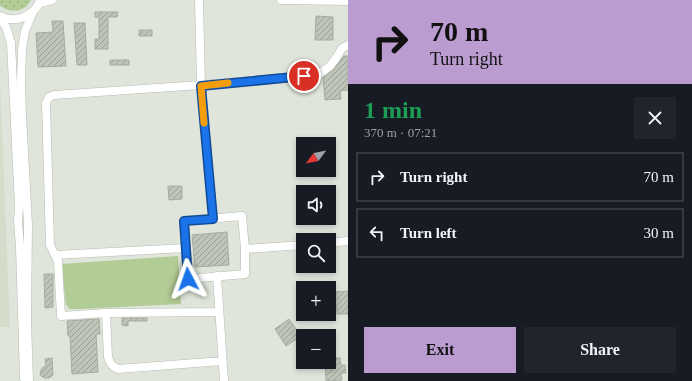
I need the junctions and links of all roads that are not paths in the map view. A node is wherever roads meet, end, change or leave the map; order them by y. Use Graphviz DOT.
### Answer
graph roads {
  1 [pos="52,0"];
  2 [pos="199,0"];
  3 [pos="281,0"];
  4 [pos="40,1"];
  5 [pos="348,1"];
  6 [pos="33,12"];
  7 [pos="0,17"];
  8 [pos="348,46"];
  9 [pos="201,86"];
  10 [pos="213,219"];
  11 [pos="348,242"];
  12 [pos="336,243"];
  13 [pos="296,245"];
  14 [pos="186,248"];
  15 [pos="245,249"];
  16 [pos="55,255"];
  17 [pos="217,276"];
  18 [pos="24,285"];
  19 [pos="219,312"];
  20 [pos="106,313"];
  21 [pos="222,361"];
  22 [pos="24,381"];
  23 [pos="29,381"];
  24 [pos="224,381"];
  1 -- 4 [label="street"];
  2 -- 9 [label="street"];
  3 -- 5 [label="street"];
  4 -- 6 [label="street"];
  6 -- 7 [label="street"];
  6 -- 18 [label="street"];
  7 -- 18 [label="street"];
  8 -- 9 [label="street"];
  9 -- 10 [label="street"];
  9 -- 16 [label="street"];
  10 -- 14 [label="street"];
  10 -- 15 [label="street"];
  11 -- 12 [label="street"];
  13 -- 15 [label="street"];
  14 -- 16 [label="street"];
  14 -- 17 [label="street"];
  15 -- 17 [label="street"];
  16 -- 20 [label="street"];
  17 -- 19 [label="street"];
  18 -- 22 [label="street"];
  18 -- 23 [label="street"];
  19 -- 20 [label="street"];
  19 -- 21 [label="street"];
  20 -- 21 [label="street"];
  21 -- 24 [label="street"];
}
